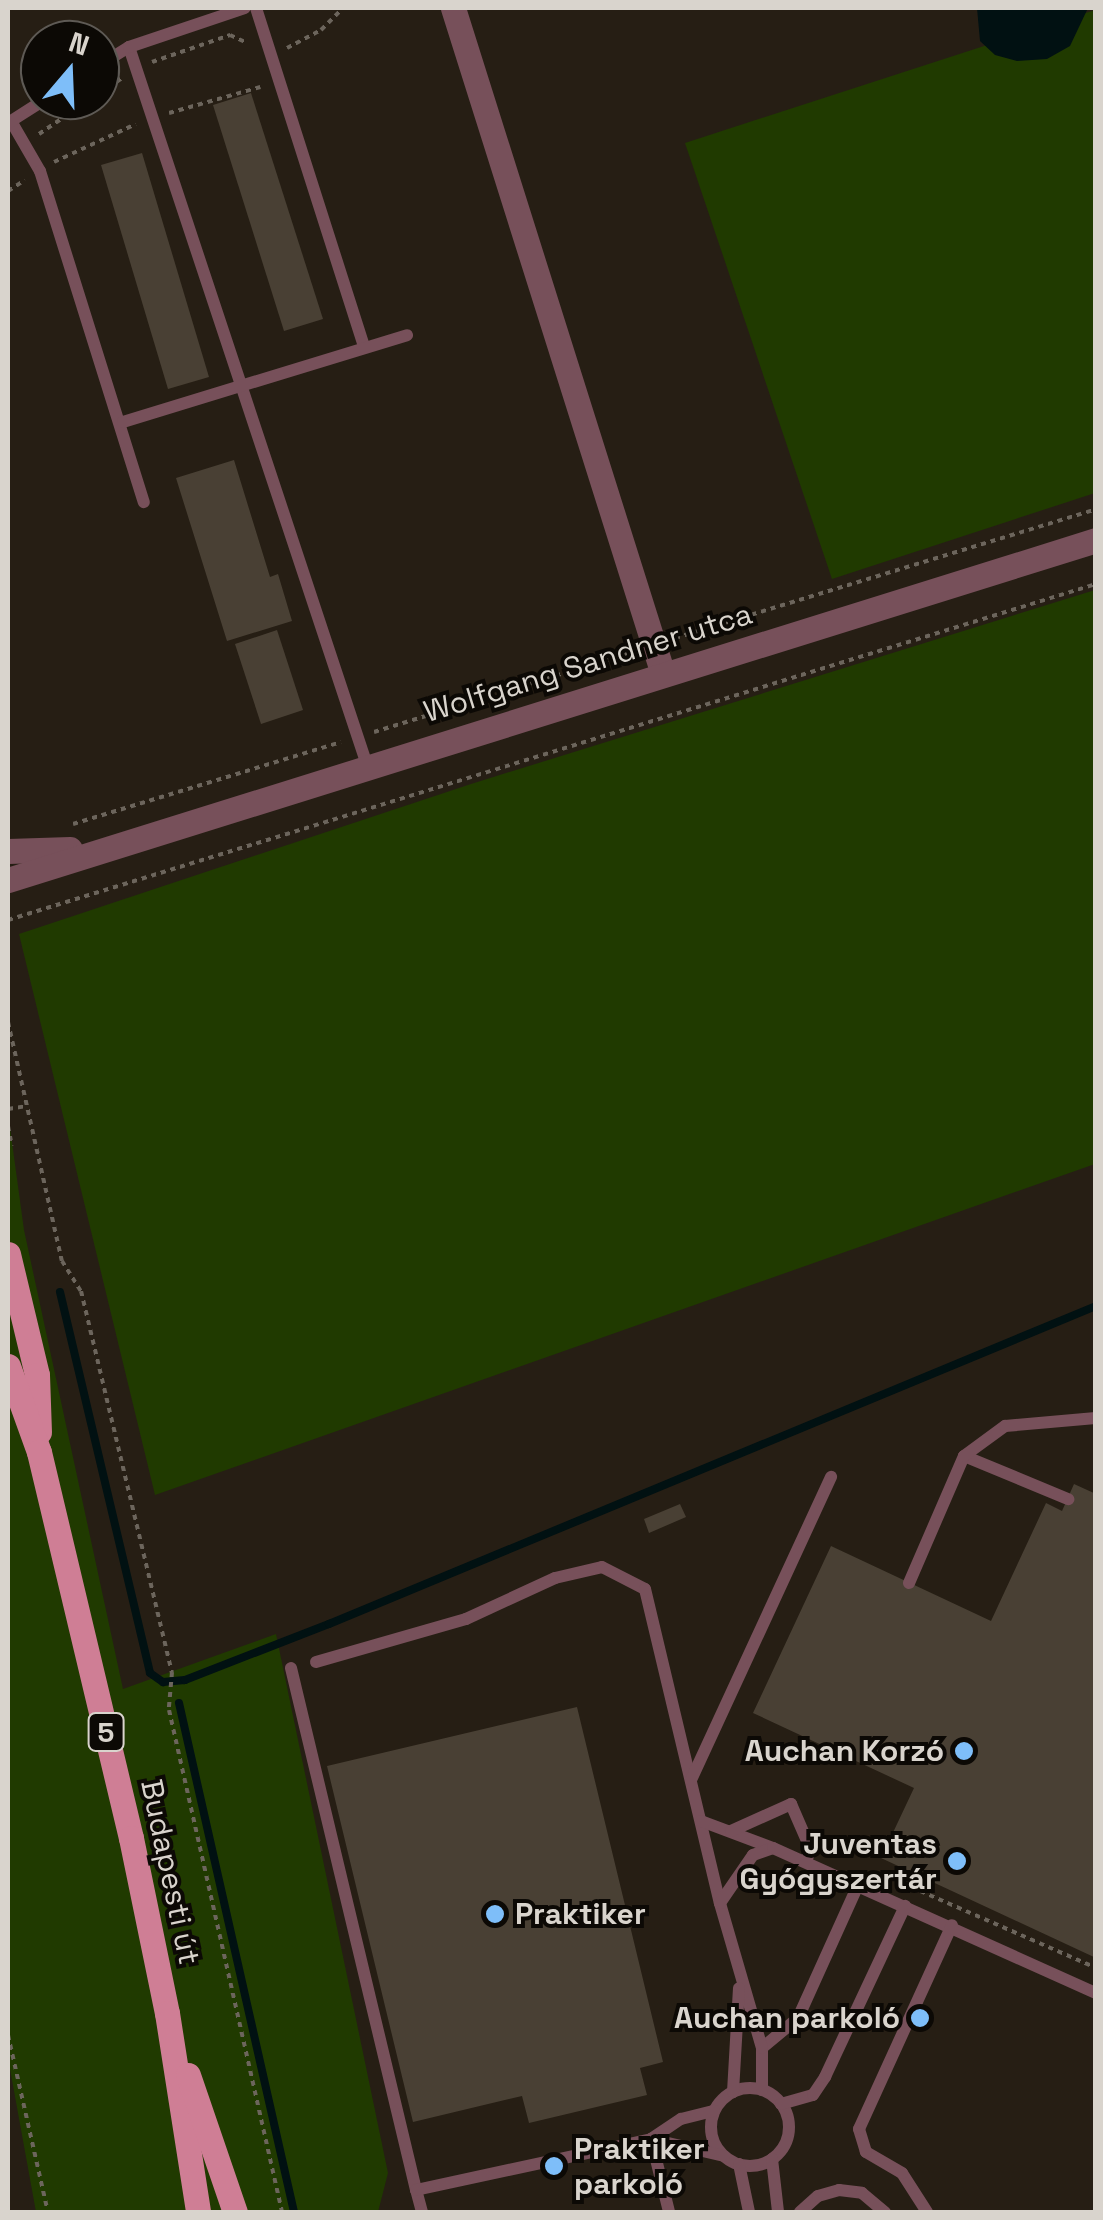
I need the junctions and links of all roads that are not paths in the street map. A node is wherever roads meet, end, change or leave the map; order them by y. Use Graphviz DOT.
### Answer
graph roads {
  1 [pos="244,8"];
  2 [pos="256,8"];
  3 [pos="453,8"];
  4 [pos="128,48"];
  5 [pos="120,53"];
  6 [pos="9,122"];
  7 [pos="407,335"];
  8 [pos="364,346"];
  9 [pos="242,385"];
  10 [pos="123,422"];
  11 [pos="144,502"];
  12 [pos="1096,540"];
  13 [pos="663,674"];
  14 [pos="367,765"];
  15 [pos="100,848"];
  16 [pos="8,851"];
  17 [pos="8,880"];
  18 [pos="8,1254"];
  19 [pos="8,1366"];
  20 [pos="1096,1418"];
  21 [pos="39,1452"];
  22 [pos="964,1456"];
  23 [pos="831,1477"];
  24 [pos="1068,1498"];
  25 [pos="909,1583"];
  26 [pos="316,1662"];
  27 [pos="291,1668"];
  28 [pos="691,1780"];
  29 [pos="701,1821"];
  30 [pos="731,1831"];
  31 [pos="773,1848"];
  32 [pos="806,1862"];
  33 [pos="858,1885"];
  34 [pos="720,1903"];
  35 [pos="905,1906"];
  36 [pos="952,1925"];
  37 [pos="739,1981"];
  38 [pos="1096,1993"];
  39 [pos="167,2014"];
  40 [pos="762,2048"];
  41 [pos="762,2090"];
  42 [pos="733,2092"];
  43 [pos="781,2104"];
  44 [pos="714,2111"];
  45 [pos="651,2139"];
  46 [pos="724,2156"];
  47 [pos="772,2159"];
  48 [pos="740,2164"];
  49 [pos="416,2190"];
  50 [pos="198,2212"];
  51 [pos="235,2212"];
  52 [pos="422,2212"];
  53 [pos="668,2212"];
  54 [pos="749,2212"];
  55 [pos="778,2212"];
  56 [pos="800,2212"];
  57 [pos="884,2212"];
  58 [pos="927,2212"];
  1 -- 4 [label="lane"];
  2 -- 8 [label="lane"];
  3 -- 13 [label="street"];
  4 -- 5 [label="lane"];
  4 -- 9 [label="lane"];
  6 -- 10 [label="lane"];
  7 -- 8 [label="lane"];
  8 -- 9 [label="lane"];
  9 -- 10 [label="lane"];
  9 -- 14 [label="lane"];
  10 -- 11 [label="lane"];
  12 -- 13 [label="street, Wolfgang Sandner utca"];
  13 -- 14 [label="street, Wolfgang Sandner utca"];
  14 -- 15 [label="street, Wolfgang Sandner utca"];
  15 -- 16 [label="street, Wolfgang Sandner utca"];
  15 -- 17 [label="street, Wolfgang Sandner utca"];
  18 -- 21 [label="main road, Budapesti út / 5"];
  19 -- 21 [label="main road, Budapesti út / 5"];
  20 -- 22 [label="lane"];
  21 -- 39 [label="main road, Budapesti út / 5"];
  22 -- 24 [label="lane"];
  22 -- 25 [label="lane"];
  23 -- 28 [label="lane"];
  26 -- 28 [label="lane"];
  27 -- 49 [label="lane"];
  28 -- 29 [label="lane"];
  29 -- 30 [label="lane"];
  29 -- 34 [label="lane"];
  30 -- 31 [label="lane"];
  30 -- 32 [label="lane"];
  31 -- 32 [label="lane"];
  31 -- 34 [label="lane"];
  32 -- 33 [label="lane"];
  33 -- 35 [label="lane"];
  33 -- 40 [label="lane"];
  34 -- 37 [label="lane"];
  35 -- 36 [label="lane"];
  35 -- 43 [label="lane"];
  36 -- 38 [label="lane"];
  36 -- 58 [label="lane"];
  37 -- 40 [label="lane"];
  37 -- 42 [label="lane"];
  39 -- 50 [label="main road, Budapesti út / 5"];
  39 -- 51 [label="main road, Budapesti út / 5"];
  40 -- 41 [label="lane"];
  41 -- 42 [label="lane"];
  41 -- 43 [label="lane"];
  42 -- 44 [label="lane"];
  43 -- 47 [label="lane"];
  44 -- 45 [label="lane"];
  44 -- 46 [label="lane"];
  45 -- 46 [label="lane"];
  45 -- 49 [label="lane"];
  45 -- 53 [label="lane"];
  46 -- 48 [label="lane"];
  47 -- 48 [label="lane"];
  47 -- 55 [label="lane"];
  48 -- 54 [label="lane"];
  49 -- 52 [label="lane"];
  56 -- 57 [label="lane"];
}
